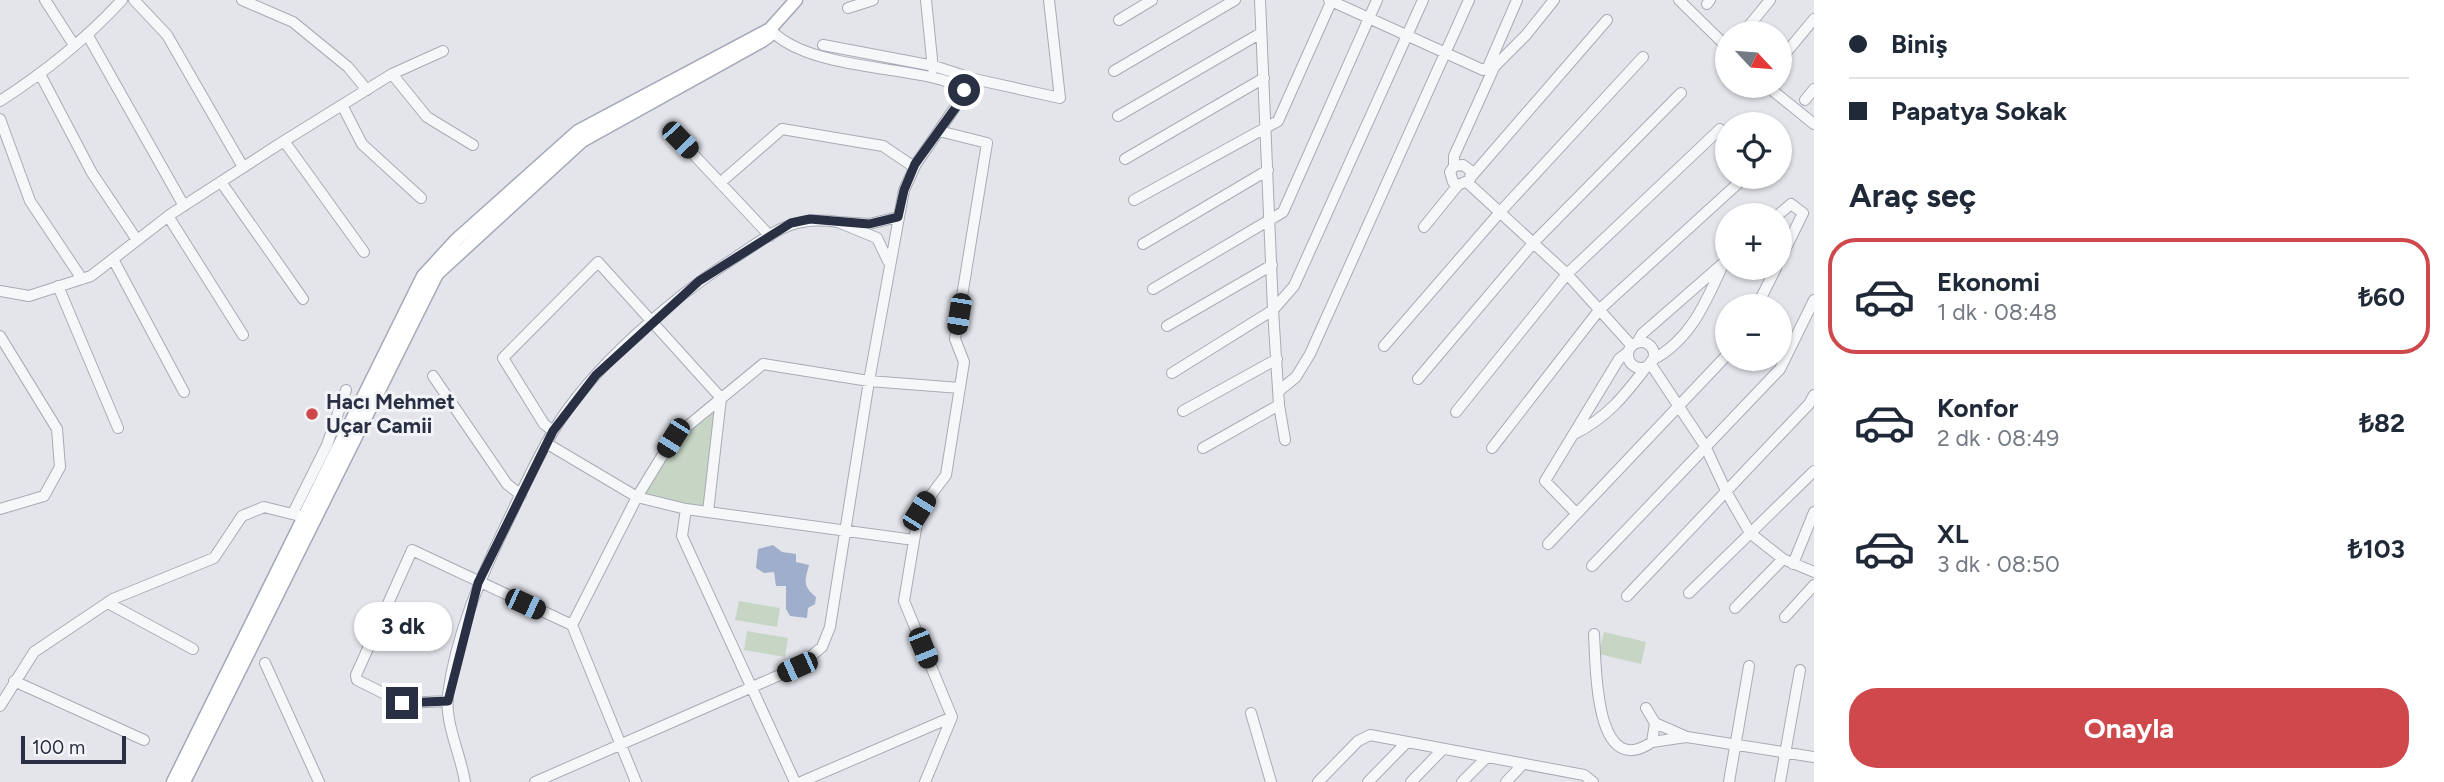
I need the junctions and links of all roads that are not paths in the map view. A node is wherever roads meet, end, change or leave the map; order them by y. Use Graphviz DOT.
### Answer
graph roads {
  1 [pos="45,0"];
  2 [pos="122,0"];
  3 [pos="134,0"];
  4 [pos="242,0"];
  5 [pos="796,0"];
  6 [pos="873,0"];
  7 [pos="926,0"];
  8 [pos="1049,0"];
  9 [pos="1153,0"];
  10 [pos="1235,0"];
  11 [pos="1260,0"];
  12 [pos="1331,0"];
  13 [pos="1377,0"];
  14 [pos="1423,0"];
  15 [pos="1469,0"];
  16 [pos="1517,0"];
  17 [pos="1524,0"];
  18 [pos="1554,0"];
  19 [pos="1679,0"];
  20 [pos="1770,0"];
  21 [pos="848,8"];
  22 [pos="1369,18"];
  23 [pos="1814,19"];
  24 [pos="1119,20"];
  25 [pos="1607,20"];
  26 [pos="1753,21"];
  27 [pos="770,29"];
  28 [pos="1261,33"];
  29 [pos="87,34"];
  30 [pos="1407,35"];
  31 [pos="1715,35"];
  32 [pos="74,45"];
  33 [pos="823,46"];
  34 [pos="1792,46"];
  35 [pos="443,51"];
  36 [pos="1445,53"];
  37 [pos="1643,57"];
  38 [pos="1495,65"];
  39 [pos="934,66"];
  40 [pos="1114,71"];
  41 [pos="40,74"];
  42 [pos="392,74"];
  43 [pos="932,78"];
  44 [pos="1264,78"];
  45 [pos="1814,89"];
  46 [pos="367,90"];
  47 [pos="1681,93"];
  48 [pos="1782,98"];
  49 [pos="1805,100"];
  50 [pos="0,101"];
  51 [pos="342,105"];
  52 [pos="1118,116"];
  53 [pos="0,119"];
  54 [pos="1814,124"];
  55 [pos="1266,128"];
  56 [pos="939,131"];
  57 [pos="1715,134"];
  58 [pos="680,140"];
  59 [pos="284,141"];
  60 [pos="473,145"];
  61 [pos="1125,159"];
  62 [pos="1454,166"];
  63 [pos="243,167"];
  64 [pos="914,167"];
  65 [pos="1268,170"];
  66 [pos="221,182"];
  67 [pos="1466,182"];
  68 [pos="720,183"];
  69 [pos="1732,189"];
  70 [pos="421,198"];
  71 [pos="1134,200"];
  72 [pos="1792,205"];
  73 [pos="184,206"];
  74 [pos="1501,211"];
  75 [pos="168,216"];
  76 [pos="898,217"];
  77 [pos="1270,219"];
  78 [pos="838,222"];
  79 [pos="1424,227"];
  80 [pos="896,228"];
  81 [pos="873,235"];
  82 [pos="770,236"];
  83 [pos="1792,236"];
  84 [pos="137,240"];
  85 [pos="1534,242"];
  86 [pos="1143,244"];
  87 [pos="364,252"];
  88 [pos="113,259"];
  89 [pos="1272,265"];
  90 [pos="889,267"];
  91 [pos="1715,271"];
  92 [pos="1567,274"];
  93 [pos="82,279"];
  94 [pos="1717,280"];
  95 [pos="58,286"];
  96 [pos="1153,289"];
  97 [pos="0,291"];
  98 [pos="303,299"];
  99 [pos="1814,300"];
  100 [pos="412,308"];
  101 [pos="1600,309"];
  102 [pos="1273,310"];
  103 [pos="654,321"];
  104 [pos="1167,326"];
  105 [pos="243,335"];
  106 [pos="0,336"];
  107 [pos="1384,346"];
  108 [pos="1632,347"];
  109 [pos="1277,359"];
  110 [pos="1650,363"];
  111 [pos="1715,367"];
  112 [pos="1172,373"];
  113 [pos="433,376"];
  114 [pos="1418,379"];
  115 [pos="869,381"];
  116 [pos="960,388"];
  117 [pos="346,390"];
  118 [pos="1280,390"];
  119 [pos="184,392"];
  120 [pos="1814,396"];
  121 [pos="721,398"];
  122 [pos="1279,405"];
  123 [pos="1677,407"];
  124 [pos="1183,411"];
  125 [pos="1456,412"];
  126 [pos="118,428"];
  127 [pos="553,431"];
  128 [pos="1573,435"];
  129 [pos="1285,440"];
  130 [pos="547,443"];
  131 [pos="1706,446"];
  132 [pos="1203,448"];
  133 [pos="1492,448"];
  134 [pos="1814,471"];
  135 [pos="1727,493"];
  136 [pos="521,495"];
  137 [pos="637,497"];
  138 [pos="0,509"];
  139 [pos="686,509"];
  140 [pos="708,512"];
  141 [pos="1814,512"];
  142 [pos="1576,513"];
  143 [pos="299,515"];
  144 [pos="845,532"];
  145 [pos="1750,533"];
  146 [pos="914,540"];
  147 [pos="1548,544"];
  148 [pos="1788,562"];
  149 [pos="1592,566"];
  150 [pos="1814,572"];
  151 [pos="478,583"];
  152 [pos="1814,585"];
  153 [pos="1689,593"];
  154 [pos="1627,596"];
  155 [pos="108,603"];
  156 [pos="1735,608"];
  157 [pos="1785,617"];
  158 [pos="572,625"];
  159 [pos="1594,634"];
  160 [pos="193,649"];
  161 [pos="265,663"];
  162 [pos="1749,666"];
  163 [pos="1800,670"];
  164 [pos="14,681"];
  165 [pos="752,687"];
  166 [pos="448,701"];
  167 [pos="0,706"];
  168 [pos="1646,708"];
  169 [pos="1251,713"];
  170 [pos="952,718"];
  171 [pos="1655,723"];
  172 [pos="1687,737"];
  173 [pos="144,740"];
  174 [pos="1652,742"];
  175 [pos="1406,743"];
  176 [pos="620,745"];
  177 [pos="1735,746"];
  178 [pos="1443,750"];
  179 [pos="1785,753"];
  180 [pos="1814,757"];
  181 [pos="1486,758"];
  182 [pos="1523,764"];
  183 [pos="1562,771"];
  184 [pos="540,781"];
  185 [pos="173,782"];
  186 [pos="184,782"];
  187 [pos="319,782"];
  188 [pos="468,782"];
  189 [pos="636,782"];
  190 [pos="795,782"];
  191 [pos="801,782"];
  192 [pos="925,782"];
  193 [pos="1270,782"];
  194 [pos="1318,782"];
  195 [pos="1368,782"];
  196 [pos="1411,782"];
  197 [pos="1462,782"];
  198 [pos="1506,782"];
  199 [pos="1551,782"];
  200 [pos="1593,782"];
  201 [pos="1729,782"];
  202 [pos="1780,782"];
  1 -- 32 [label="street"];
  2 -- 29 [label="street"];
  3 -- 63 [label="street"];
  4 -- 46 [label="street"];
  5 -- 27 [label="main road"];
  6 -- 21 [label="street"];
  7 -- 39 [label="street"];
  8 -- 39 [label="street"];
  9 -- 24 [label="street"];
  10 -- 40 [label="street"];
  11 -- 28 [label="street"];
  12 -- 22 [label="street"];
  12 -- 55 [label="street"];
  13 -- 22 [label="street"];
  14 -- 30 [label="street"];
  15 -- 36 [label="street"];
  16 -- 36 [label="street"];
  17 -- 38 [label="street"];
  18 -- 38 [label="street"];
  19 -- 31 [label="street"];
  20 -- 26 [label="street"];
  22 -- 30 [label="street"];
  22 -- 77 [label="street"];
  23 -- 34 [label="street"];
  25 -- 67 [label="street"];
  27 -- 43 [label="street"];
  27 -- 100 [label="main road"];
  28 -- 44 [label="street"];
  28 -- 52 [label="street"];
  29 -- 32 [label="street"];
  29 -- 73 [label="street"];
  30 -- 36 [label="street"];
  30 -- 102 [label="street"];
  32 -- 41 [label="street"];
  33 -- 39 [label="street"];
  35 -- 42 [label="street"];
  36 -- 118 [label="street"];
  37 -- 74 [label="street"];
  38 -- 62 [label="street"];
  39 -- 43 [label="street"];
  41 -- 50 [label="street"];
  41 -- 84 [label="street"];
  42 -- 46 [label="street"];
  42 -- 60 [label="street"];
  43 -- 56 [label="street"];
  44 -- 55 [label="street"];
  44 -- 61 [label="street"];
  45 -- 49 [label="street"];
  46 -- 51 [label="street"];
  47 -- 85 [label="street"];
  48 -- 54 [label="street"];
  51 -- 59 [label="street"];
  51 -- 70 [label="street"];
  53 -- 93 [label="street"];
  55 -- 65 [label="street"];
  55 -- 71 [label="street"];
  56 -- 64 [label="street"];
  56 -- 116 [label="street"];
  57 -- 92 [label="street"];
  58 -- 68 [label="street"];
  59 -- 63 [label="street"];
  59 -- 87 [label="street"];
  62 -- 67 [label="street"];
  62 -- 67 [label="street"];
  63 -- 66 [label="street"];
  64 -- 68 [label="street"];
  64 -- 76 [label="street"];
  65 -- 77 [label="street"];
  65 -- 86 [label="street"];
  66 -- 73 [label="street"];
  66 -- 98 [label="street"];
  67 -- 74 [label="street"];
  67 -- 79 [label="street"];
  68 -- 82 [label="street"];
  69 -- 101 [label="street"];
  72 -- 83 [label="street"];
  73 -- 75 [label="street"];
  74 -- 85 [label="street"];
  74 -- 107 [label="street"];
  75 -- 84 [label="street"];
  75 -- 105 [label="street"];
  76 -- 78 [label="street"];
  76 -- 80 [label="street"];
  77 -- 89 [label="street"];
  77 -- 96 [label="street"];
  78 -- 81 [label="street"];
  78 -- 82 [label="street"];
  80 -- 81 [label="street"];
  80 -- 90 [label="street"];
  81 -- 90 [label="street"];
  82 -- 103 [label="street"];
  84 -- 88 [label="street"];
  85 -- 92 [label="street"];
  85 -- 114 [label="street"];
  88 -- 93 [label="street"];
  88 -- 119 [label="street"];
  89 -- 102 [label="street"];
  89 -- 104 [label="street"];
  90 -- 115 [label="street"];
  91 -- 108 [label="street"];
  92 -- 101 [label="street"];
  92 -- 125 [label="street"];
  93 -- 95 [label="street"];
  94 -- 110 [label="street"];
  95 -- 97 [label="street"];
  95 -- 126 [label="street"];
  99 -- 131 [label="street"];
  100 -- 143 [label="main road"];
  100 -- 186 [label="main road"];
  101 -- 108 [label="street"];
  101 -- 133 [label="street"];
  102 -- 109 [label="street"];
  102 -- 112 [label="street"];
  103 -- 121 [label="street"];
  103 -- 127 [label="street"];
  103 -- 127 [label="street"];
  106 -- 138 [label="street"];
  108 -- 110 [label="street"];
  108 -- 110 [label="street"];
  108 -- 128 [label="street"];
  109 -- 118 [label="street"];
  109 -- 124 [label="street"];
  110 -- 123 [label="street"];
  110 -- 128 [label="street"];
  111 -- 123 [label="street"];
  113 -- 136 [label="street"];
  115 -- 116 [label="street"];
  115 -- 121 [label="street"];
  115 -- 144 [label="street"];
  116 -- 146 [label="street"];
  117 -- 143 [label="street"];
  118 -- 122 [label="street"];
  120 -- 135 [label="street"];
  121 -- 137 [label="street"];
  121 -- 140 [label="street"];
  122 -- 129 [label="street"];
  122 -- 132 [label="street"];
  123 -- 131 [label="street"];
  123 -- 142 [label="street"];
  127 -- 130 [label="street"];
  128 -- 142 [label="street"];
  130 -- 136 [label="street"];
  130 -- 137 [label="street"];
  131 -- 135 [label="street"];
  131 -- 149 [label="street"];
  134 -- 145 [label="street"];
  135 -- 145 [label="street"];
  135 -- 154 [label="street"];
  136 -- 151 [label="street"];
  137 -- 139 [label="street"];
  137 -- 158 [label="street"];
  139 -- 140 [label="street"];
  139 -- 165 [label="street"];
  140 -- 144 [label="street"];
  141 -- 148 [label="street"];
  142 -- 147 [label="street"];
  143 -- 155 [label="street"];
  143 -- 185 [label="main road"];
  144 -- 146 [label="street"];
  144 -- 165 [label="street"];
  145 -- 148 [label="street"];
  145 -- 153 [label="street"];
  146 -- 170 [label="street"];
  148 -- 150 [label="street"];
  148 -- 156 [label="street"];
  151 -- 158 [label="street"];
  151 -- 166 [label="street"];
  151 -- 166 [label="street"];
  152 -- 157 [label="street"];
  155 -- 160 [label="street"];
  155 -- 164 [label="street"];
  158 -- 176 [label="street"];
  159 -- 174 [label="street"];
  161 -- 187 [label="street"];
  162 -- 177 [label="street"];
  163 -- 179 [label="street"];
  164 -- 167 [label="street"];
  164 -- 173 [label="street"];
  165 -- 176 [label="street"];
  165 -- 190 [label="street"];
  166 -- 188 [label="street"];
  168 -- 171 [label="street"];
  169 -- 193 [label="street"];
  170 -- 191 [label="street"];
  170 -- 192 [label="street"];
  171 -- 172 [label="street"];
  171 -- 174 [label="street"];
  172 -- 174 [label="street"];
  172 -- 177 [label="street"];
  175 -- 178 [label="street"];
  175 -- 194 [label="street"];
  175 -- 195 [label="street"];
  176 -- 184 [label="street"];
  176 -- 189 [label="street"];
  177 -- 179 [label="street"];
  177 -- 201 [label="street"];
  178 -- 181 [label="street"];
  178 -- 196 [label="street"];
  179 -- 180 [label="street"];
  179 -- 202 [label="street"];
  181 -- 182 [label="street"];
  181 -- 197 [label="street"];
  182 -- 183 [label="street"];
  182 -- 198 [label="street"];
  183 -- 199 [label="street"];
  183 -- 200 [label="street"];
}
